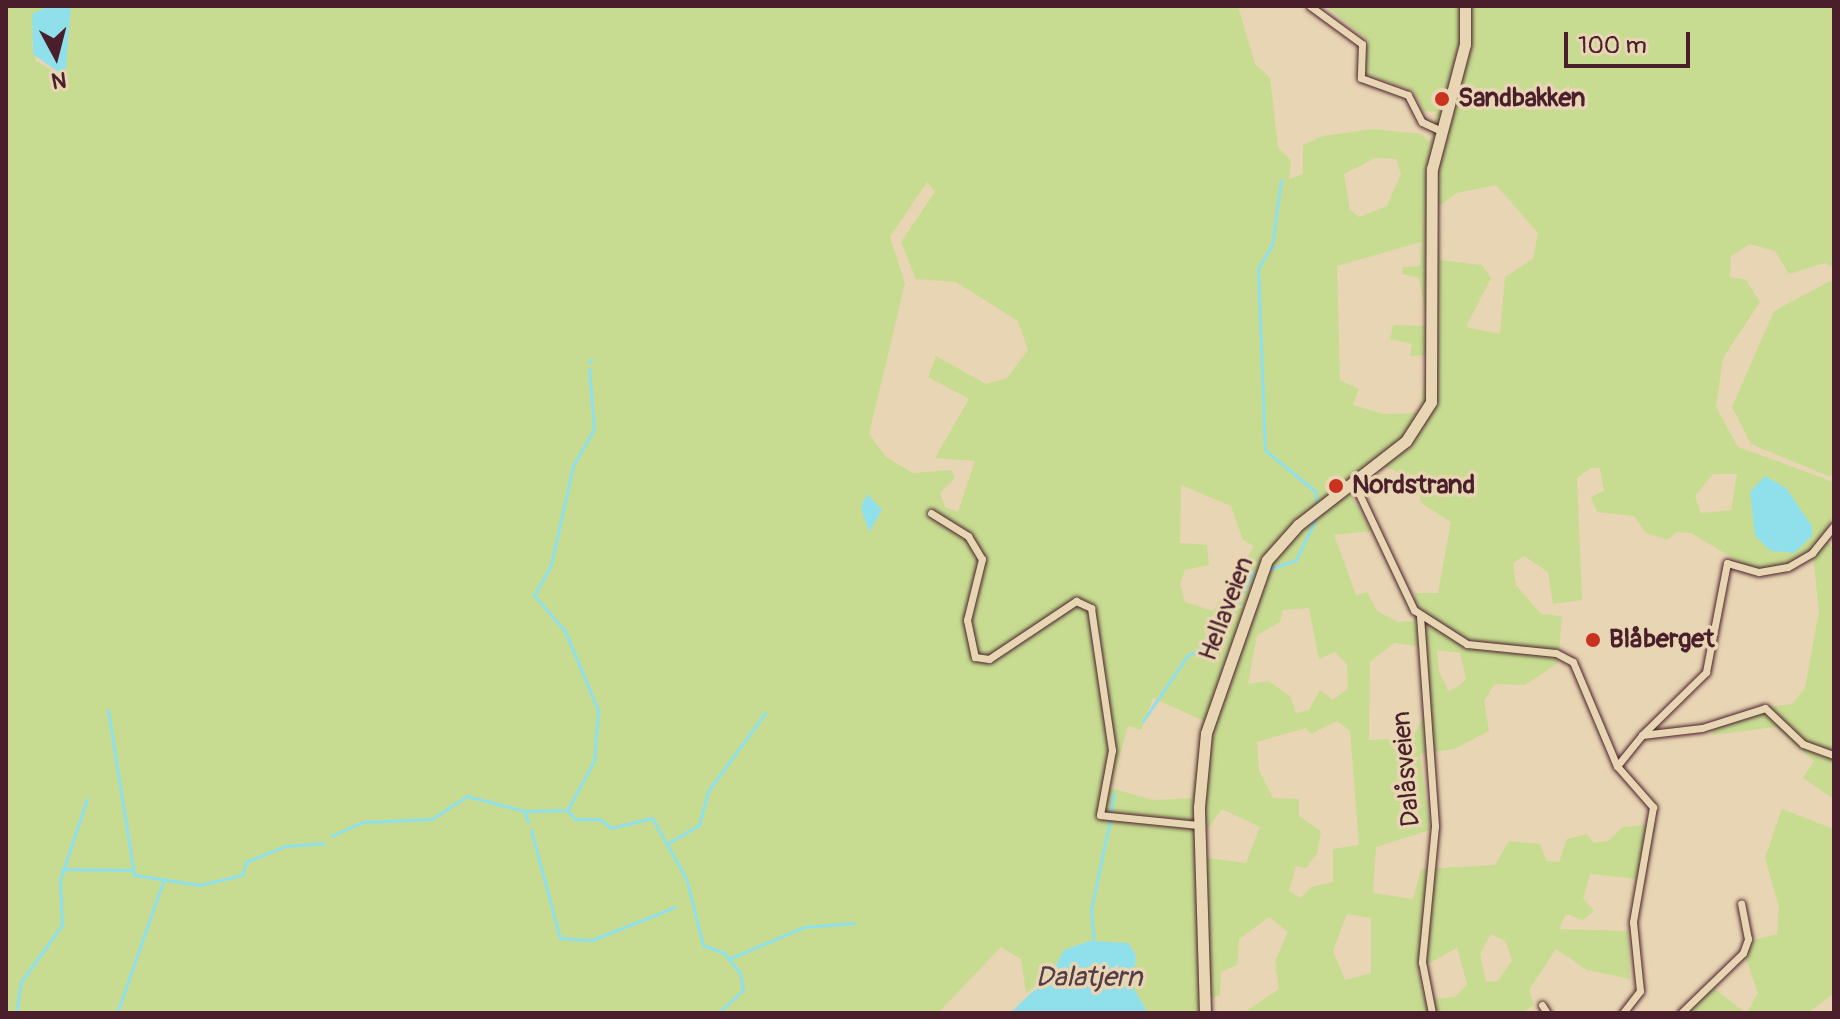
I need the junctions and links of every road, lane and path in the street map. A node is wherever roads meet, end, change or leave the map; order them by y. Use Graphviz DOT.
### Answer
graph roads {
  1 [pos="1310,6"];
  2 [pos="1465,6"];
  3 [pos="1439,130"];
  4 [pos="1353,481"];
  5 [pos="931,513"];
  6 [pos="1834,526"];
  7 [pos="1420,616"];
  8 [pos="1642,735"];
  9 [pos="1834,755"];
  10 [pos="1617,766"];
  11 [pos="1199,825"];
  12 [pos="1741,904"];
  13 [pos="1542,1005"];
  14 [pos="1205,1013"];
  15 [pos="1432,1013"];
  16 [pos="1547,1013"];
  17 [pos="1623,1013"];
  18 [pos="1681,1013"];
  1 -- 3 [label="street"];
  2 -- 3 [label="main road, Hellaveien"];
  3 -- 4 [label="main road, Hellaveien"];
  4 -- 7 [label="street"];
  4 -- 11 [label="main road, Hellaveien"];
  5 -- 11 [label="street"];
  6 -- 8 [label="street"];
  7 -- 10 [label="street"];
  7 -- 15 [label="street, Dalåsveien"];
  8 -- 9 [label="street"];
  8 -- 10 [label="street"];
  10 -- 17 [label="street"];
  11 -- 14 [label="main road, Hellaveien"];
  12 -- 18 [label="street"];
  13 -- 16 [label="street"];
}
